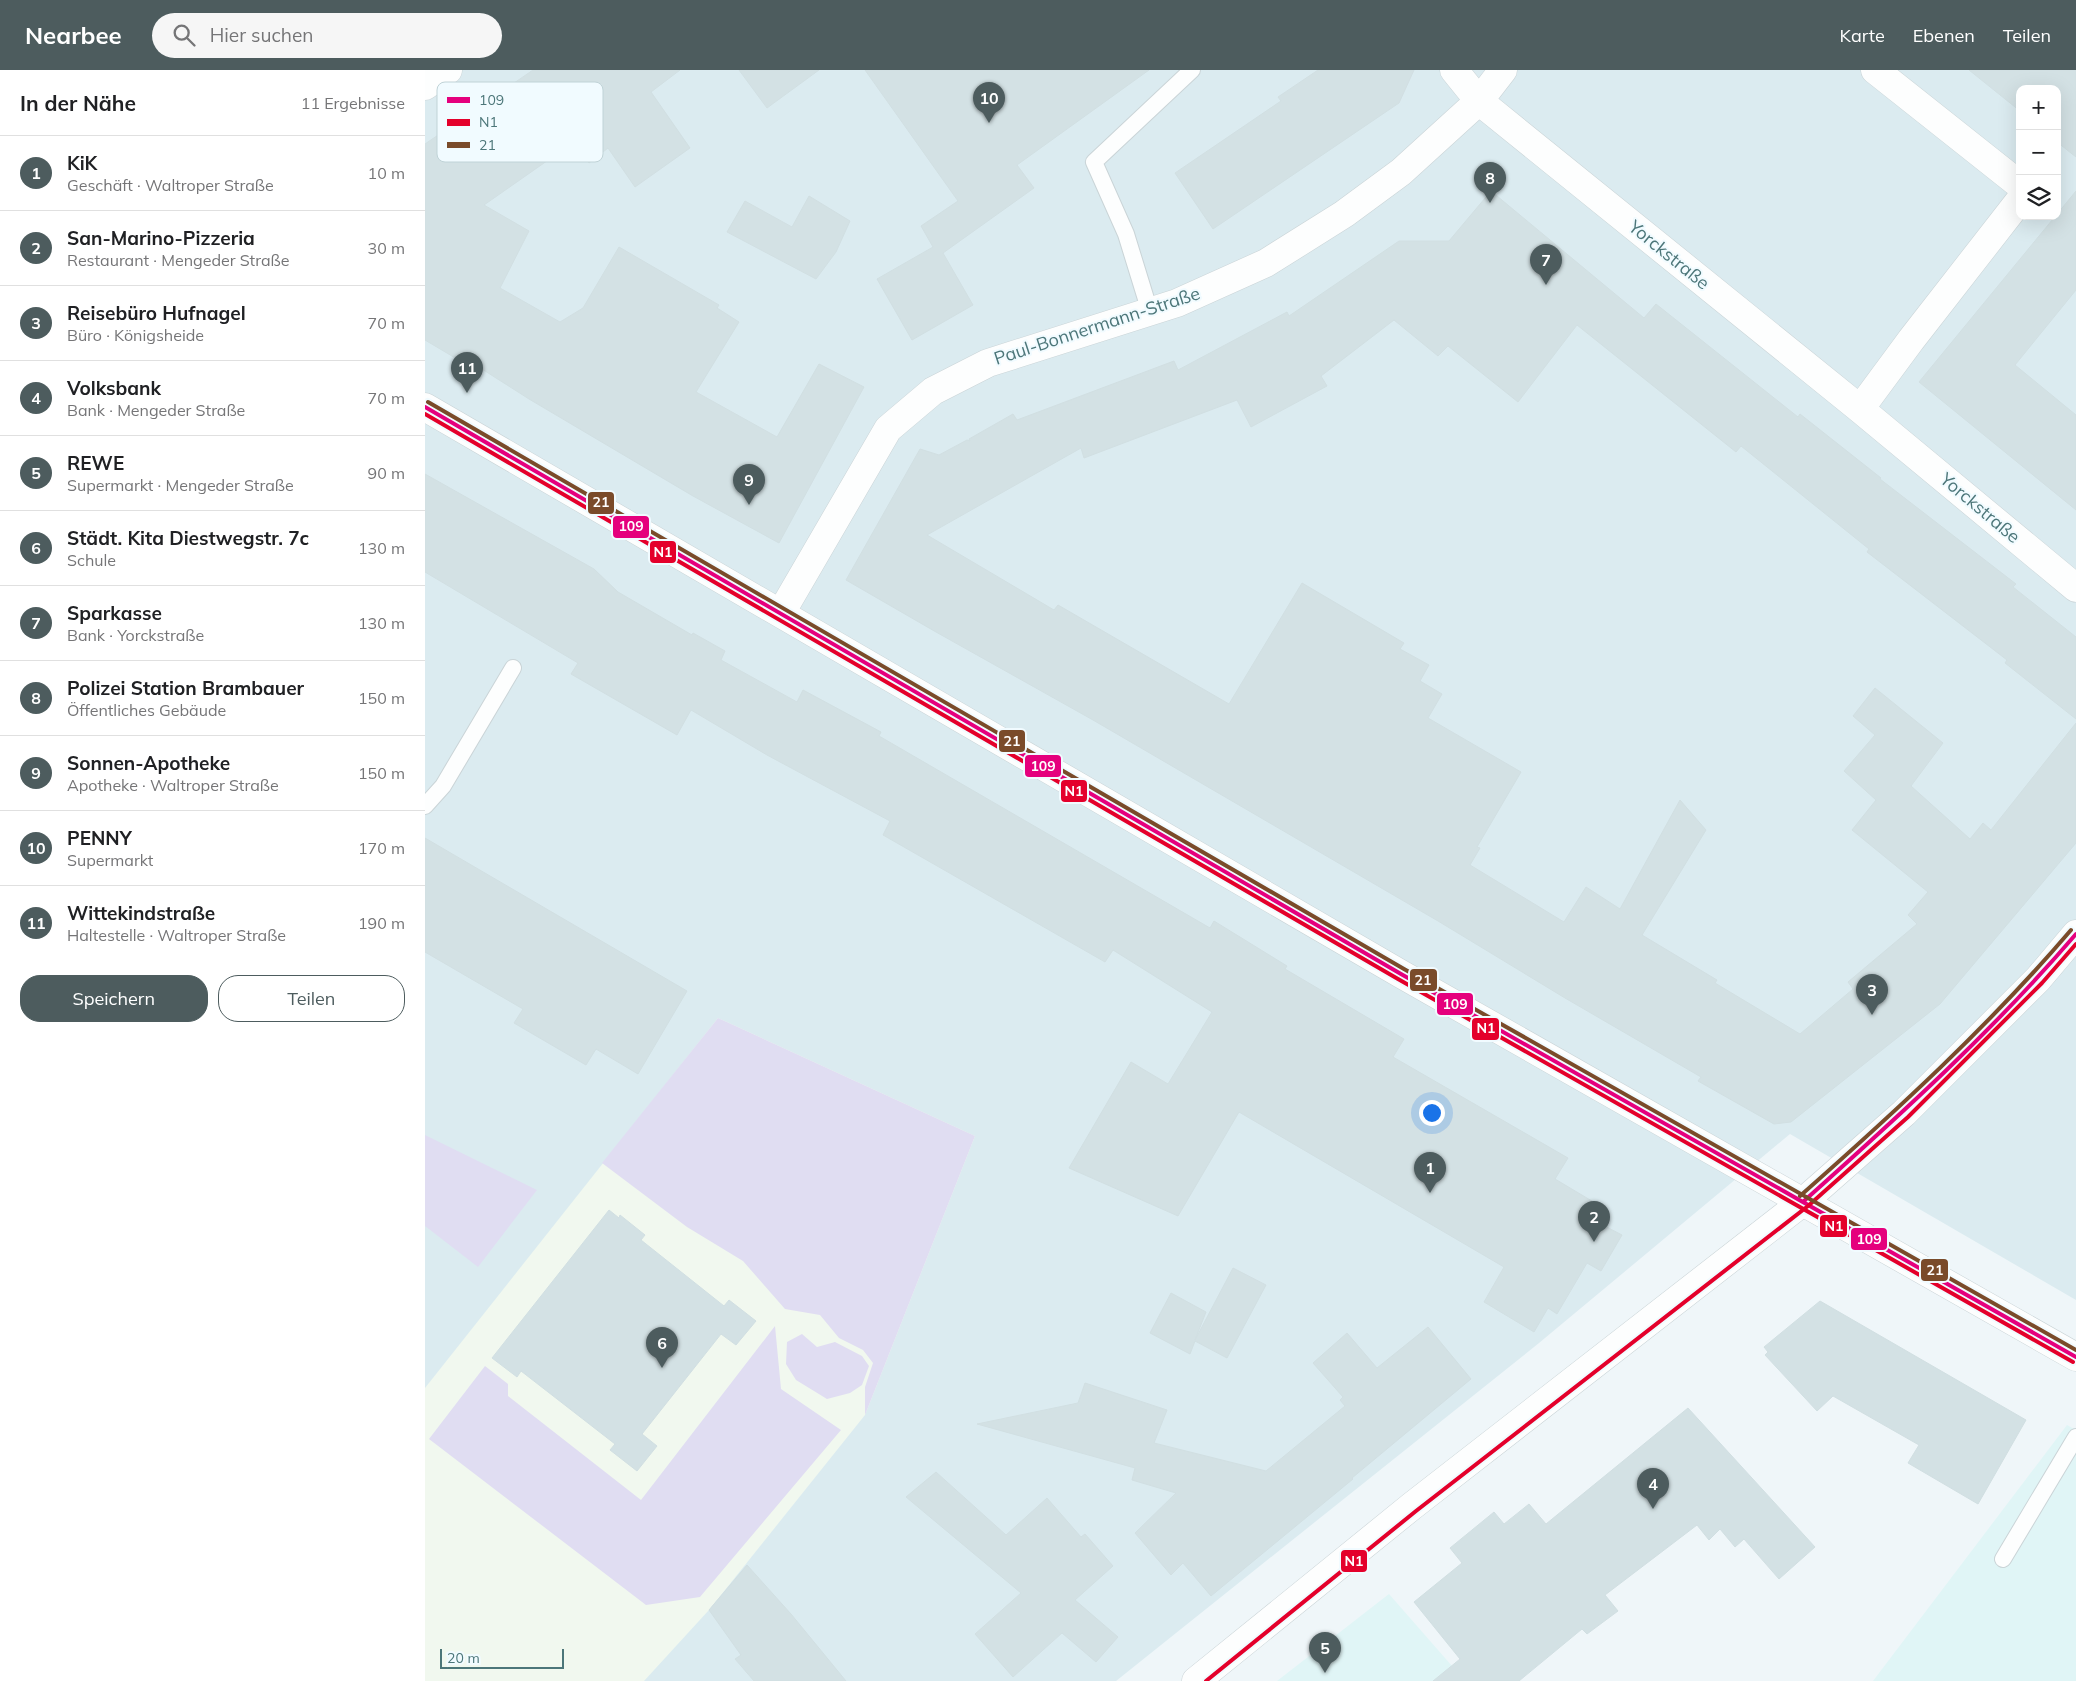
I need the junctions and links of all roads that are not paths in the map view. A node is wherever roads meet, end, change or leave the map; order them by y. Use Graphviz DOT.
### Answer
graph roads {
  1 [pos="448,70"];
  2 [pos="1192,70"];
  3 [pos="1454,70"];
  4 [pos="1503,70"];
  5 [pos="1875,70"];
  6 [pos="425,86"];
  7 [pos="1479,101"];
  8 [pos="2016,182"];
  9 [pos="2016,205"];
  10 [pos="1150,312"];
  11 [pos="425,407"];
  12 [pos="1860,409"];
  13 [pos="2076,588"];
  14 [pos="781,613"];
  15 [pos="513,668"];
  16 [pos="425,806"];
  17 [pos="2076,934"];
  18 [pos="1804,1201"];
  19 [pos="2076,1357"];
  20 [pos="2076,1437"];
  21 [pos="2003,1558"];
  22 [pos="1196,1681"];
  1 -- 6 [label="main road"];
  2 -- 10 [label="lane"];
  3 -- 7 [label="main road, Yorckstraße"];
  4 -- 7 [label="main road"];
  5 -- 8 [label="main road"];
  7 -- 10 [label="main road, Paul-Bonnermann-Straße"];
  7 -- 12 [label="main road, Yorckstraße"];
  9 -- 12 [label="main road"];
  10 -- 14 [label="main road, Paul-Bonnermann-Straße"];
  11 -- 14 [label="main road"];
  12 -- 13 [label="main road, Yorckstraße"];
  14 -- 18 [label="main road"];
  15 -- 16 [label="lane"];
  17 -- 18 [label="main road"];
  18 -- 19 [label="main road"];
  18 -- 22 [label="main road"];
  20 -- 21 [label="lane"];
}
